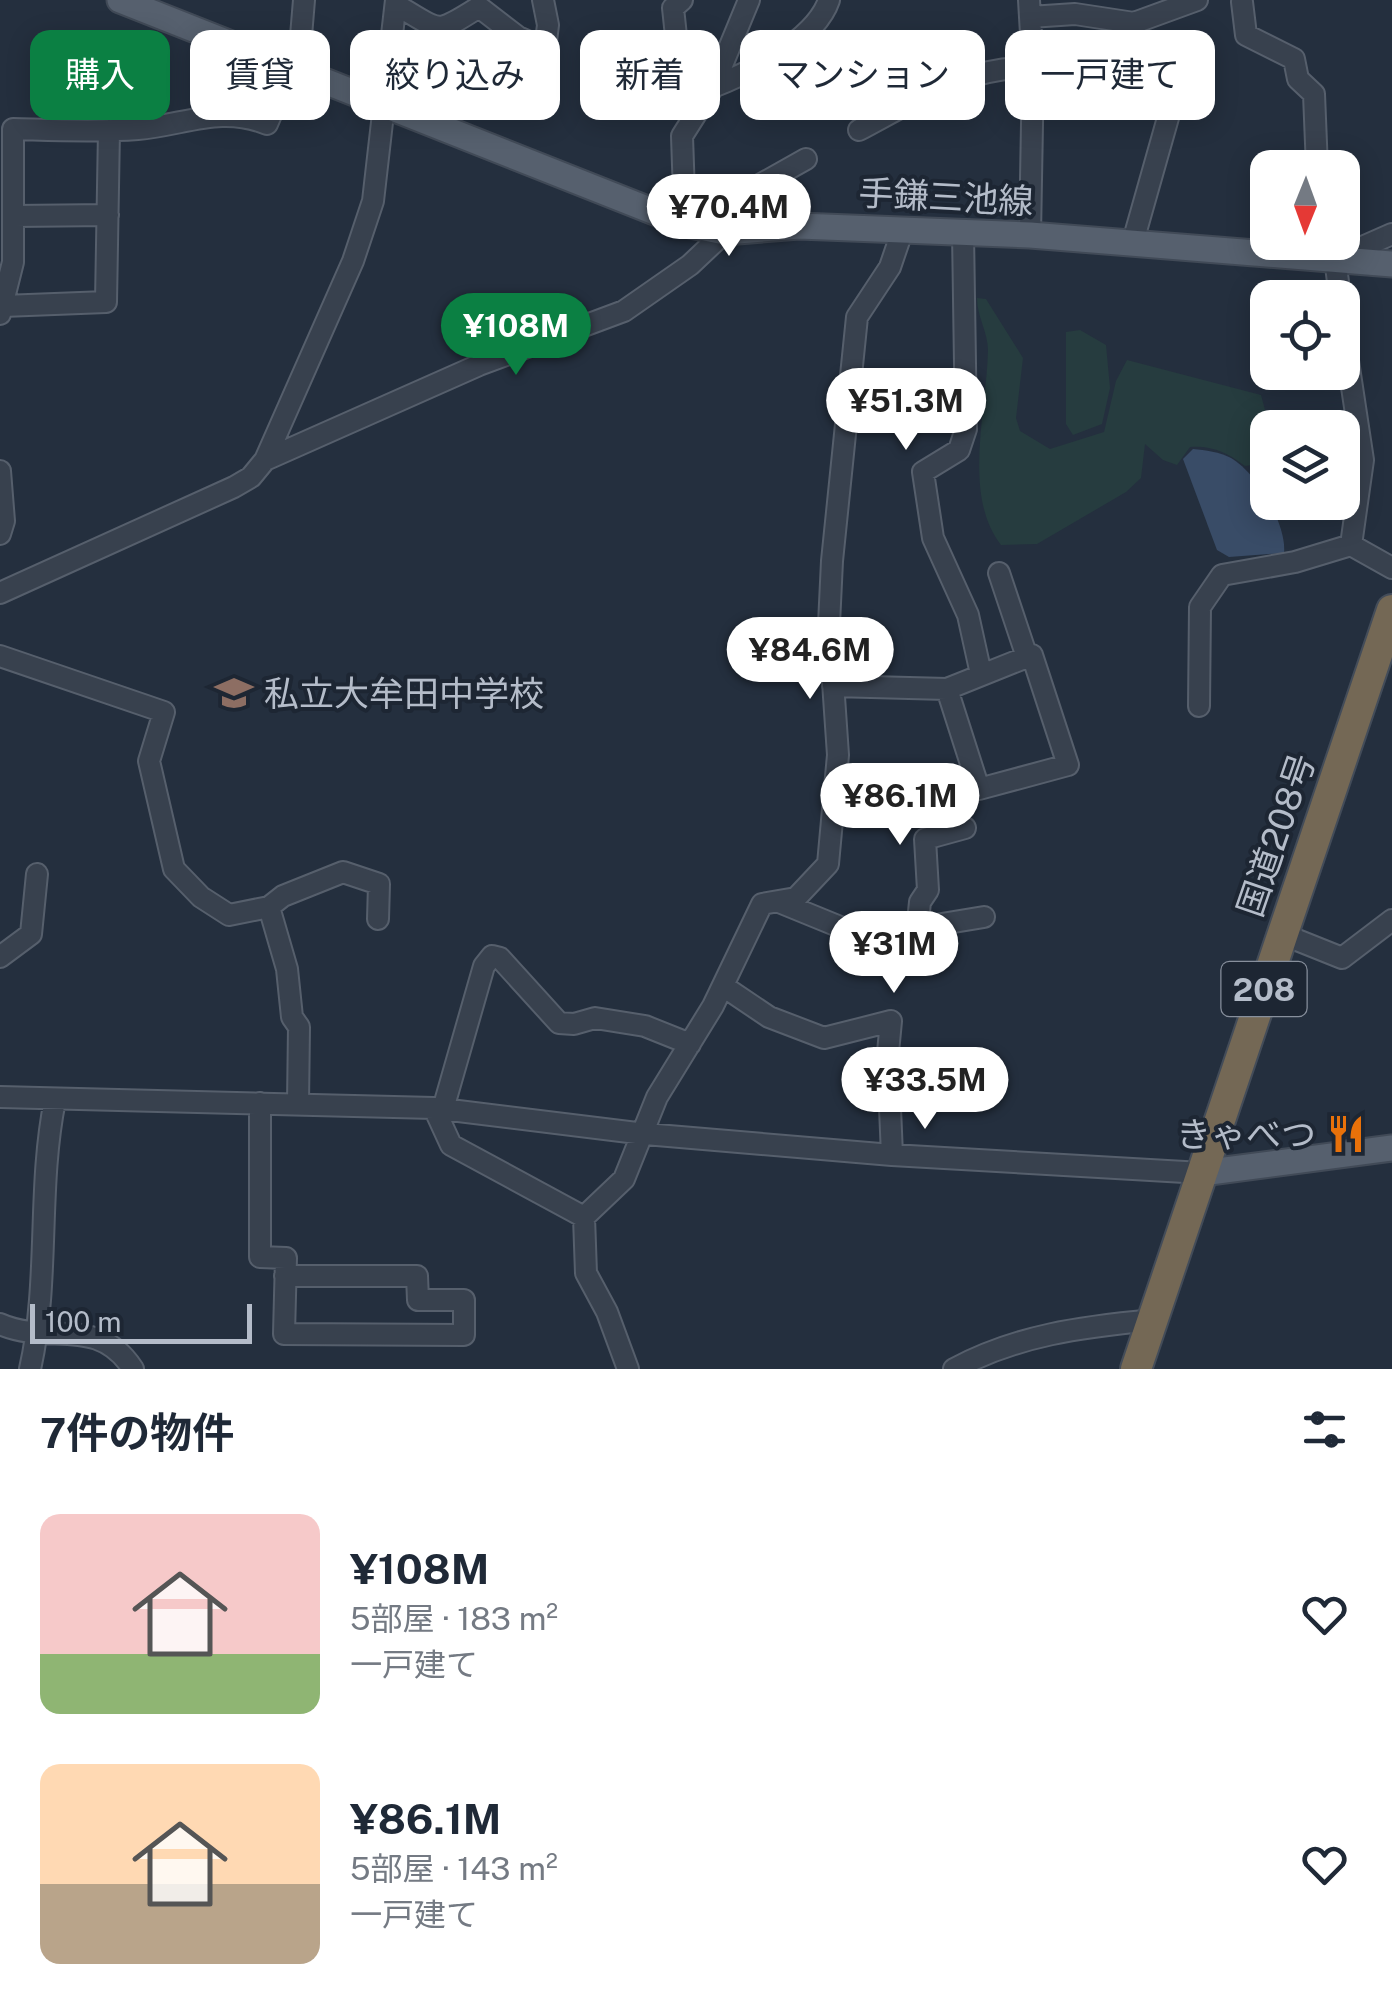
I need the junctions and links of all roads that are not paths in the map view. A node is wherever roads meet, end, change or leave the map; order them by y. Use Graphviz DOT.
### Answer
graph roads {
  1 [pos="120,0"];
  2 [pos="304,0"];
  3 [pos="543,0"];
  4 [pos="682,0"];
  5 [pos="749,0"];
  6 [pos="829,0"];
  7 [pos="1197,0"];
  8 [pos="1237,1"];
  9 [pos="396,2"];
  10 [pos="1029,8"];
  11 [pos="199,30"];
  12 [pos="302,30"];
  13 [pos="393,30"];
  14 [pos="673,30"];
  15 [pos="720,69"];
  16 [pos="1005,72"];
  17 [pos="720,83"];
  18 [pos="190,118"];
  19 [pos="384,120"];
  20 [pos="423,120"];
  21 [pos="692,120"];
  22 [pos="1032,120"];
  23 [pos="1168,120"];
  24 [pos="109,130"];
  25 [pos="859,130"];
  26 [pos="1316,150"];
  27 [pos="806,159"];
  28 [pos="7,186"];
  29 [pos="108,215"];
  30 [pos="14,216"];
  31 [pos="706,228"];
  32 [pos="903,228"];
  33 [pos="962,232"];
  34 [pos="1392,234"];
  35 [pos="1030,235"];
  36 [pos="1132,245"];
  37 [pos="1360,248"];
  38 [pos="1250,250"];
  39 [pos="1360,258"];
  40 [pos="7,262"];
  41 [pos="1392,264"];
  42 [pos="2,310"];
  43 [pos="1352,390"];
  44 [pos="264,460"];
  45 [pos="0,472"];
  46 [pos="0,534"];
  47 [pos="1351,545"];
  48 [pos="1392,568"];
  49 [pos="999,572"];
  50 [pos="0,593"];
  51 [pos="1391,615"];
  52 [pos="0,656"];
  53 [pos="1027,657"];
  54 [pos="981,674"];
  55 [pos="833,686"];
  56 [pos="947,689"];
  57 [pos="1199,706"];
  58 [pos="965,828"];
  59 [pos="37,874"];
  60 [pos="778,901"];
  61 [pos="269,906"];
  62 [pos="984,917"];
  63 [pos="378,919"];
  64 [pos="1392,920"];
  65 [pos="916,932"];
  66 [pos="1281,938"];
  67 [pos="0,956"];
  68 [pos="723,986"];
  69 [pos="690,1044"];
  70 [pos="0,1098"];
  71 [pos="55,1100"];
  72 [pos="260,1103"];
  73 [pos="298,1103"];
  74 [pos="438,1109"];
  75 [pos="646,1134"];
  76 [pos="1392,1148"];
  77 [pos="892,1155"];
  78 [pos="1202,1174"];
  79 [pos="584,1217"];
  80 [pos="284,1276"];
  81 [pos="1153,1320"];
  82 [pos="0,1324"];
  83 [pos="37,1330"];
  84 [pos="30,1369"];
  85 [pos="134,1369"];
  86 [pos="628,1369"];
  87 [pos="954,1369"];
  88 [pos="1136,1369"];
  1 -- 11 [label="main road, 手鎌三池線"];
  2 -- 12 [label="street"];
  3 -- 9 [label="street"];
  4 -- 14 [label="street"];
  5 -- 15 [label="street"];
  6 -- 17 [label="street"];
  7 -- 10 [label="street"];
  8 -- 26 [label="street"];
  9 -- 13 [label="street"];
  16 -- 25 [label="street"];
  18 -- 24 [label="street"];
  19 -- 44 [label="street"];
  20 -- 31 [label="main road, 手鎌三池線"];
  21 -- 31 [label="street"];
  22 -- 35 [label="street"];
  23 -- 36 [label="street"];
  24 -- 28 [label="street"];
  24 -- 29 [label="street"];
  27 -- 31 [label="street"];
  28 -- 30 [label="street"];
  29 -- 30 [label="street"];
  29 -- 42 [label="street"];
  30 -- 40 [label="street"];
  31 -- 32 [label="main road, 手鎌三池線"];
  31 -- 44 [label="street"];
  32 -- 33 [label="main road, 手鎌三池線"];
  32 -- 55 [label="street"];
  33 -- 35 [label="main road, 手鎌三池線"];
  33 -- 54 [label="street"];
  34 -- 37 [label="street"];
  35 -- 36 [label="main road, 手鎌三池線"];
  36 -- 38 [label="main road, 手鎌三池線"];
  39 -- 41 [label="main road, 手鎌三池線"];
  40 -- 42 [label="street"];
  43 -- 47 [label="street"];
  44 -- 50 [label="street"];
  45 -- 46 [label="street"];
  47 -- 48 [label="street"];
  47 -- 57 [label="street"];
  49 -- 53 [label="street"];
  51 -- 66 [label="highway, 国道208号 / 208"];
  52 -- 61 [label="street"];
  53 -- 54 [label="street"];
  53 -- 56 [label="street"];
  54 -- 56 [label="street"];
  55 -- 56 [label="street"];
  55 -- 60 [label="street"];
  58 -- 65 [label="street"];
  59 -- 67 [label="street"];
  60 -- 65 [label="street"];
  60 -- 68 [label="street"];
  61 -- 63 [label="street"];
  61 -- 73 [label="street"];
  62 -- 65 [label="street"];
  64 -- 66 [label="street"];
  66 -- 78 [label="highway, 国道208号 / 208"];
  68 -- 69 [label="street"];
  68 -- 77 [label="street"];
  69 -- 74 [label="street"];
  69 -- 75 [label="street"];
  70 -- 71 [label="street"];
  71 -- 72 [label="street"];
  71 -- 83 [label="street"];
  72 -- 73 [label="street"];
  72 -- 80 [label="street"];
  73 -- 74 [label="street"];
  74 -- 75 [label="street"];
  74 -- 79 [label="street"];
  75 -- 77 [label="street"];
  75 -- 79 [label="street"];
  76 -- 78 [label="main road"];
  77 -- 78 [label="street"];
  78 -- 81 [label="highway, 国道208号 / 208"];
  79 -- 86 [label="street"];
  80 -- 80 [label="street"];
  81 -- 87 [label="street"];
  81 -- 88 [label="highway, 国道208号 / 208"];
  82 -- 83 [label="street"];
  83 -- 84 [label="street"];
  83 -- 85 [label="street"];
}
